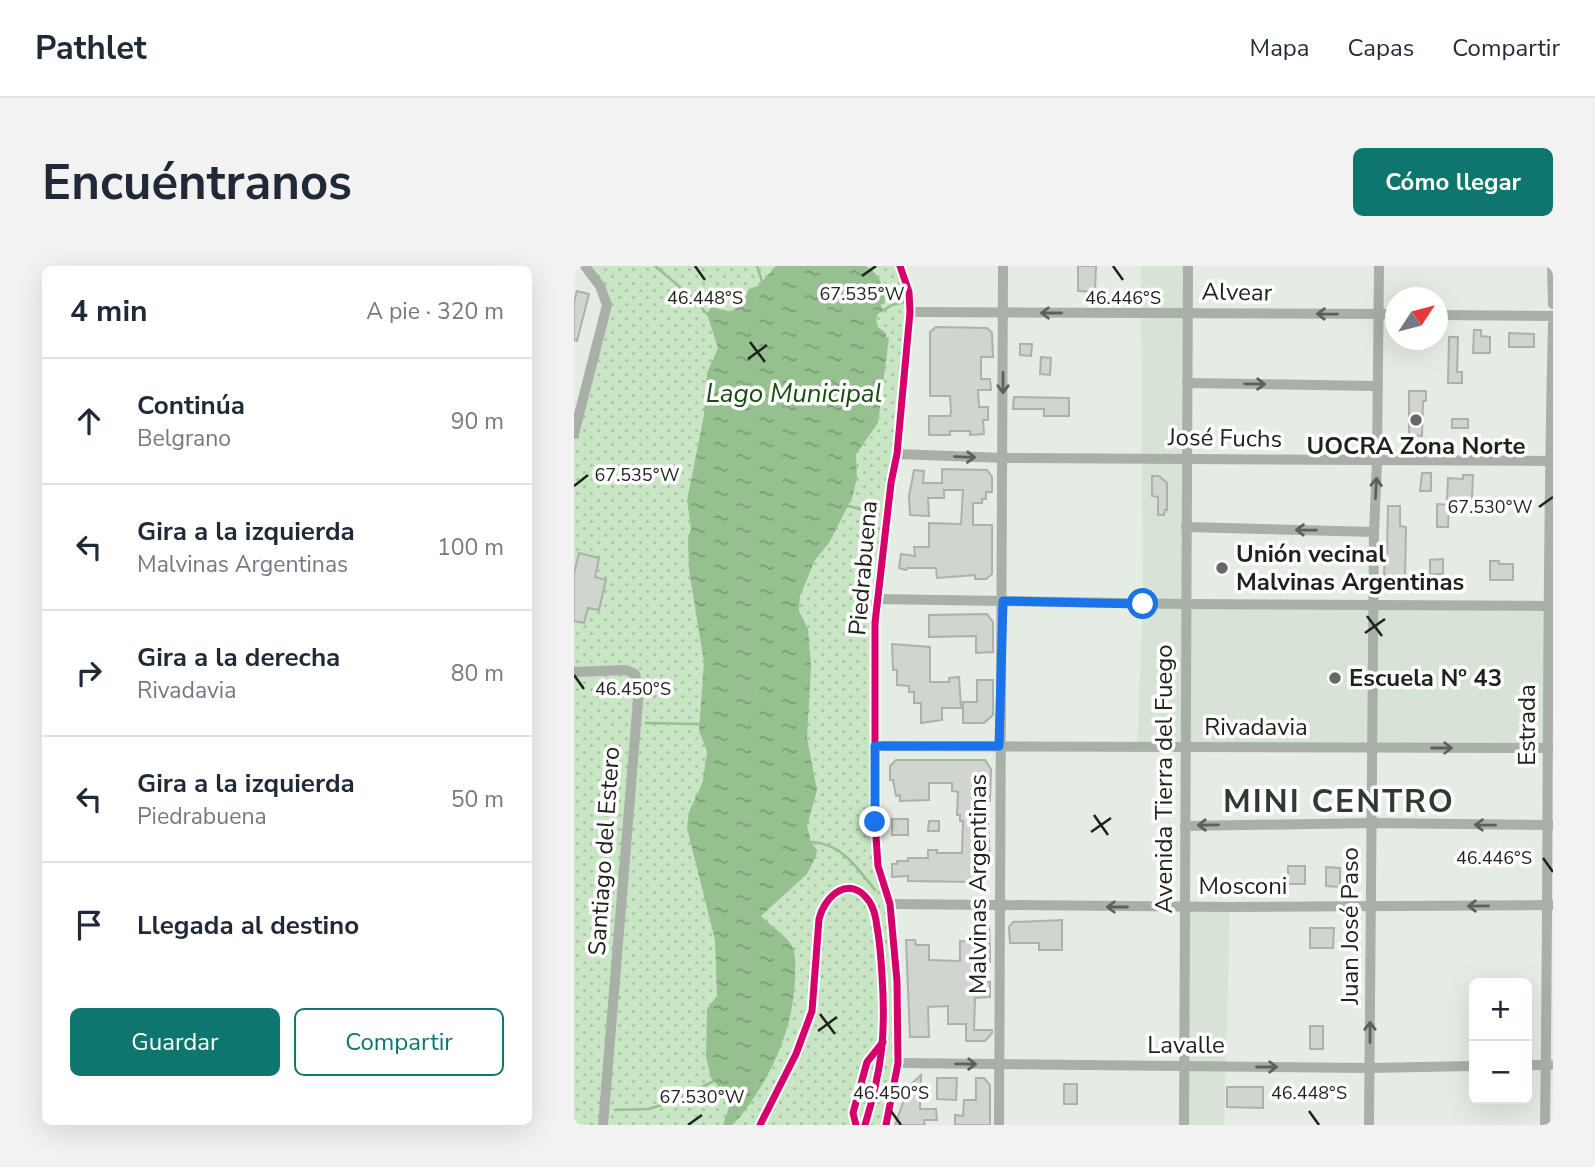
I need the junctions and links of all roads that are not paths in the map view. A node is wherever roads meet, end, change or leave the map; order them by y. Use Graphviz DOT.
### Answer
graph roads {
  1 [pos="585,266"];
  2 [pos="900,266"];
  3 [pos="1003,266"];
  4 [pos="1188,266"];
  5 [pos="1379,266"];
  6 [pos="1552,266"];
  7 [pos="1553,303"];
  8 [pos="911,312"];
  9 [pos="1187,312"];
  10 [pos="1003,313"];
  11 [pos="1378,314"];
  12 [pos="1385,314"];
  13 [pos="1448,315"];
  14 [pos="1553,316"];
  15 [pos="1553,324"];
  16 [pos="1187,383"];
  17 [pos="1377,386"];
  18 [pos="574,434"];
  19 [pos="897,454"];
  20 [pos="1004,458"];
  21 [pos="1187,458"];
  22 [pos="1377,461"];
  23 [pos="1552,461"];
  24 [pos="1186,527"];
  25 [pos="1374,532"];
  26 [pos="876,599"];
  27 [pos="1003,601"];
  28 [pos="1185,604"];
  29 [pos="1374,605"];
  30 [pos="1550,606"];
  31 [pos="574,672"];
  32 [pos="875,746"];
  33 [pos="999,746"];
  34 [pos="1186,747"];
  35 [pos="1550,748"];
  36 [pos="1374,749"];
  37 [pos="1372,823"];
  38 [pos="1185,825"];
  39 [pos="1551,825"];
  40 [pos="890,904"];
  41 [pos="1550,905"];
  42 [pos="1000,906"];
  43 [pos="1185,907"];
  44 [pos="1371,907"];
  45 [pos="898,1063"];
  46 [pos="999,1065"];
  47 [pos="1549,1065"];
  48 [pos="1184,1066"];
  49 [pos="1469,1066"];
  50 [pos="1370,1068"];
  51 [pos="603,1125"];
  52 [pos="886,1125"];
  53 [pos="999,1125"];
  54 [pos="1184,1125"];
  55 [pos="1369,1125"];
  56 [pos="1545,1125"];
  1 -- 18 [label="street"];
  2 -- 8 [label="street, Piedrabuena"];
  3 -- 10 [label="street, Malvinas Argentinas"];
  4 -- 9 [label="street, Avenida Tierra del Fuego"];
  5 -- 11 [label="street, Juan José Paso"];
  6 -- 7 [label="street"];
  8 -- 10 [label="street, Alvear"];
  8 -- 19 [label="street, Piedrabuena"];
  9 -- 10 [label="street, Alvear, one-way"];
  11 -- 9 [label="street, Alvear, one-way"];
  9 -- 16 [label="street, Avenida Tierra del Fuego"];
  10 -- 20 [label="street, Malvinas Argentinas, one-way"];
  11 -- 12 [label="street, Alvear"];
  11 -- 17 [label="street, Juan José Paso"];
  13 -- 14 [label="street"];
  15 -- 23 [label="street, Estrada"];
  16 -- 17 [label="street, one-way"];
  16 -- 21 [label="street, Avenida Tierra del Fuego"];
  17 -- 22 [label="street, Juan José Paso"];
  19 -- 20 [label="street, José Fuchs, one-way"];
  19 -- 26 [label="street, Piedrabuena"];
  20 -- 21 [label="street, José Fuchs"];
  20 -- 27 [label="street, Malvinas Argentinas"];
  21 -- 22 [label="street, José Fuchs"];
  21 -- 24 [label="street, Avenida Tierra del Fuego"];
  22 -- 23 [label="street, José Fuchs"];
  25 -- 22 [label="street, Juan José Paso, one-way"];
  23 -- 30 [label="street, Estrada"];
  25 -- 24 [label="street, one-way"];
  24 -- 28 [label="street, Avenida Tierra del Fuego"];
  25 -- 29 [label="street, Juan José Paso"];
  26 -- 27 [label="street"];
  26 -- 32 [label="street, Piedrabuena"];
  27 -- 28 [label="street"];
  27 -- 33 [label="street, Malvinas Argentinas"];
  28 -- 29 [label="street"];
  28 -- 34 [label="street, Avenida Tierra del Fuego"];
  29 -- 30 [label="street"];
  29 -- 36 [label="street, Juan José Paso"];
  30 -- 35 [label="street, Estrada"];
  31 -- 51 [label="street, Santiago del Estero"];
  32 -- 33 [label="street, Rivadavia"];
  32 -- 40 [label="street, Piedrabuena"];
  33 -- 34 [label="street, Rivadavia"];
  33 -- 42 [label="street, Malvinas Argentinas"];
  34 -- 36 [label="street, Rivadavia"];
  34 -- 38 [label="street, Avenida Tierra del Fuego"];
  36 -- 35 [label="street, Rivadavia, one-way"];
  35 -- 39 [label="street, Estrada"];
  36 -- 37 [label="street, Juan José Paso"];
  37 -- 38 [label="street, one-way"];
  39 -- 37 [label="street, one-way"];
  37 -- 44 [label="street, Juan José Paso"];
  38 -- 43 [label="street, Avenida Tierra del Fuego"];
  39 -- 41 [label="street, Estrada"];
  40 -- 42 [label="street, Mosconi"];
  40 -- 45 [label="street, Piedrabuena"];
  41 -- 44 [label="street, Mosconi, one-way"];
  41 -- 47 [label="street, Estrada"];
  43 -- 42 [label="street, Mosconi, one-way"];
  42 -- 46 [label="street, Malvinas Argentinas"];
  43 -- 44 [label="street, Mosconi"];
  43 -- 48 [label="street, Avenida Tierra del Fuego"];
  50 -- 44 [label="street, Juan José Paso, one-way"];
  45 -- 46 [label="street, Lavalle, one-way"];
  45 -- 52 [label="street, Piedrabuena"];
  46 -- 48 [label="street, Lavalle"];
  46 -- 53 [label="street, Malvinas Argentinas"];
  47 -- 56 [label="street, Estrada"];
  48 -- 50 [label="street, Lavalle, one-way"];
  48 -- 54 [label="street, Avenida Tierra del Fuego"];
  49 -- 50 [label="street, Lavalle"];
  50 -- 55 [label="street, Juan José Paso"];
}
